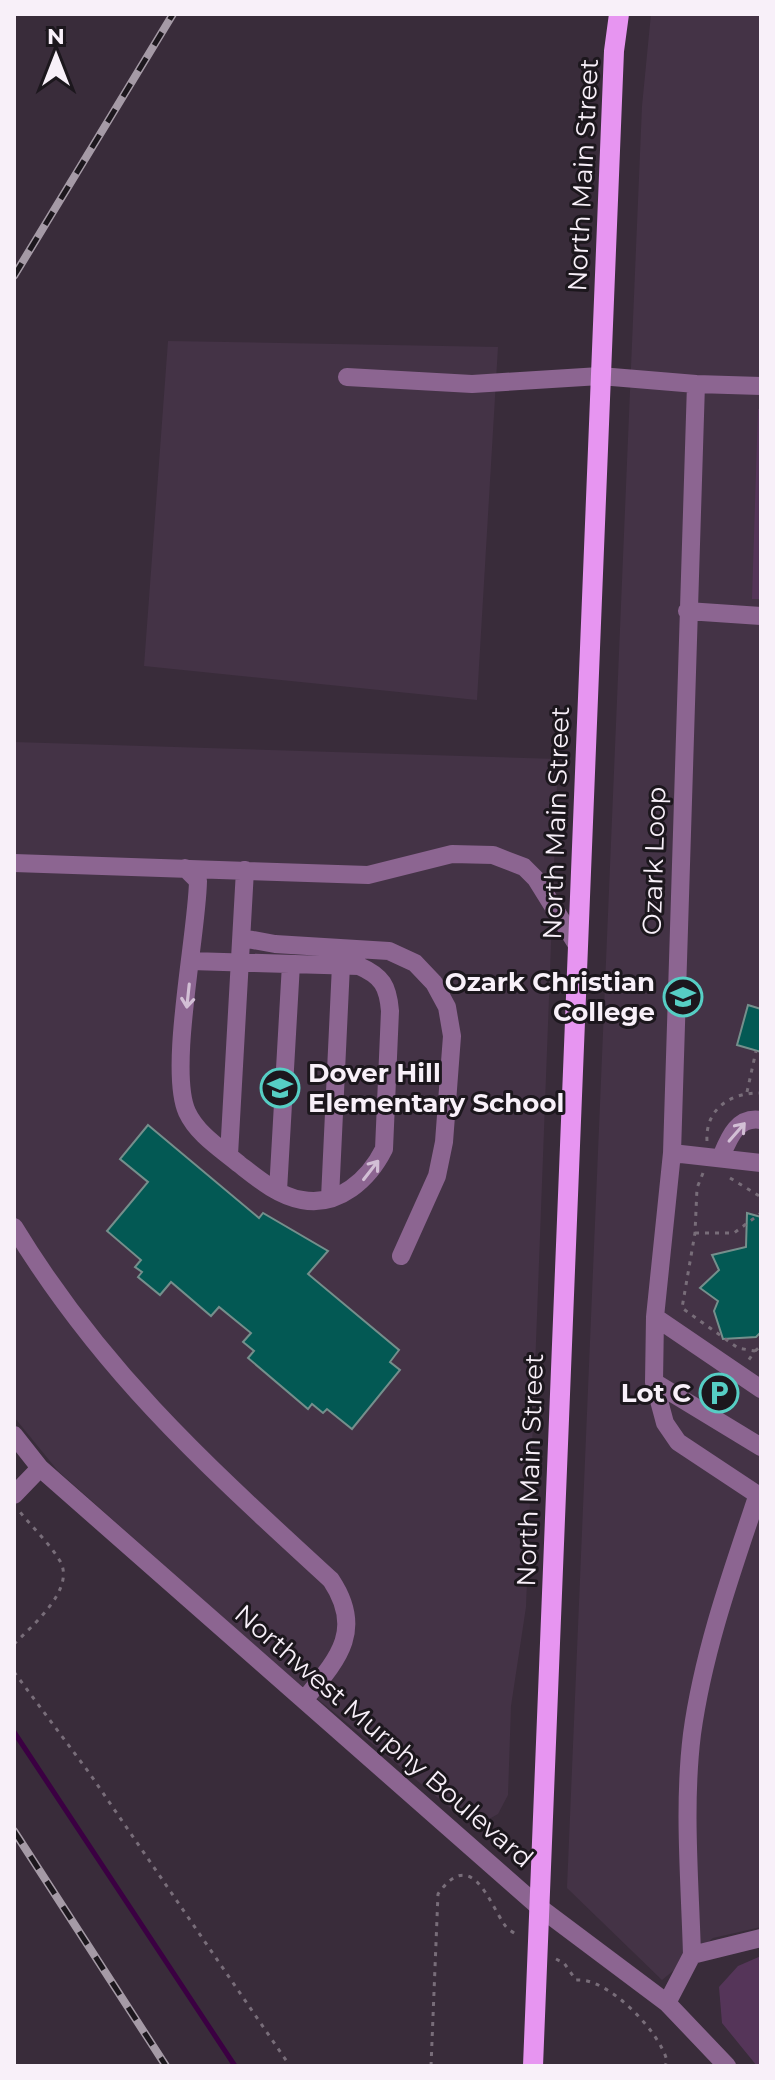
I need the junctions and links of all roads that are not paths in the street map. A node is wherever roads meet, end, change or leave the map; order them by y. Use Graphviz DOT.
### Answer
graph roads {
  1 [pos="619,14"];
  2 [pos="600,376"];
  3 [pos="347,377"];
  4 [pos="696,384"];
  5 [pos="761,386"];
  6 [pos="687,611"];
  7 [pos="761,616"];
  8 [pos="14,863"];
  9 [pos="185,868"];
  10 [pos="245,870"];
  11 [pos="242,938"];
  12 [pos="577,945"];
  13 [pos="191,961"];
  14 [pos="241,962"];
  15 [pos="291,964"];
  16 [pos="341,965"];
  17 [pos="761,1120"];
  18 [pos="672,1153"];
  19 [pos="229,1155"];
  20 [pos="713,1160"];
  21 [pos="761,1163"];
  22 [pos="278,1191"];
  23 [pos="330,1198"];
  24 [pos="14,1227"];
  25 [pos="401,1256"];
  26 [pos="655,1317"];
  27 [pos="654,1382"];
  28 [pos="761,1389"];
  29 [pos="14,1435"];
  30 [pos="761,1447"];
  31 [pos="40,1468"];
  32 [pos="14,1495"];
  33 [pos="759,1497"];
  34 [pos="304,1700"];
  35 [pos="539,1907"];
  36 [pos="761,1938"];
  37 [pos="692,1955"];
  38 [pos="667,2003"];
  39 [pos="533,2066"];
  40 [pos="727,2066"];
  1 -- 2 [label="main road, North Main Street"];
  2 -- 3 [label="street"];
  2 -- 4 [label="street"];
  2 -- 12 [label="main road, North Main Street"];
  4 -- 5 [label="street"];
  4 -- 6 [label="street, Ozark Loop"];
  6 -- 7 [label="street"];
  6 -- 18 [label="street, Ozark Loop"];
  8 -- 9 [label="street"];
  9 -- 10 [label="street"];
  9 -- 13 [label="street"];
  10 -- 11 [label="street"];
  10 -- 12 [label="street"];
  11 -- 14 [label="street"];
  11 -- 25 [label="street"];
  12 -- 35 [label="main road, North Main Street"];
  13 -- 14 [label="street"];
  13 -- 19 [label="street, one-way"];
  14 -- 15 [label="street"];
  14 -- 19 [label="street"];
  15 -- 16 [label="street"];
  15 -- 22 [label="street"];
  16 -- 23 [label="street"];
  23 -- 16 [label="street, one-way"];
  20 -- 17 [label="street, one-way"];
  18 -- 20 [label="street"];
  18 -- 26 [label="street, Ozark Loop"];
  19 -- 22 [label="street"];
  20 -- 21 [label="street"];
  22 -- 23 [label="street"];
  24 -- 34 [label="street"];
  26 -- 27 [label="street, Ozark Loop"];
  26 -- 28 [label="street"];
  27 -- 30 [label="street"];
  27 -- 33 [label="street, Ozark Loop"];
  29 -- 31 [label="street, Northwest Murphy Boulevard"];
  31 -- 32 [label="street"];
  31 -- 34 [label="street, Northwest Murphy Boulevard"];
  33 -- 37 [label="street"];
  34 -- 35 [label="street, Northwest Murphy Boulevard"];
  35 -- 38 [label="street, Northwest Murphy Boulevard"];
  35 -- 39 [label="main road, North Main Street"];
  36 -- 37 [label="street"];
  37 -- 38 [label="street"];
  38 -- 40 [label="street, Northwest Murphy Boulevard"];
}
